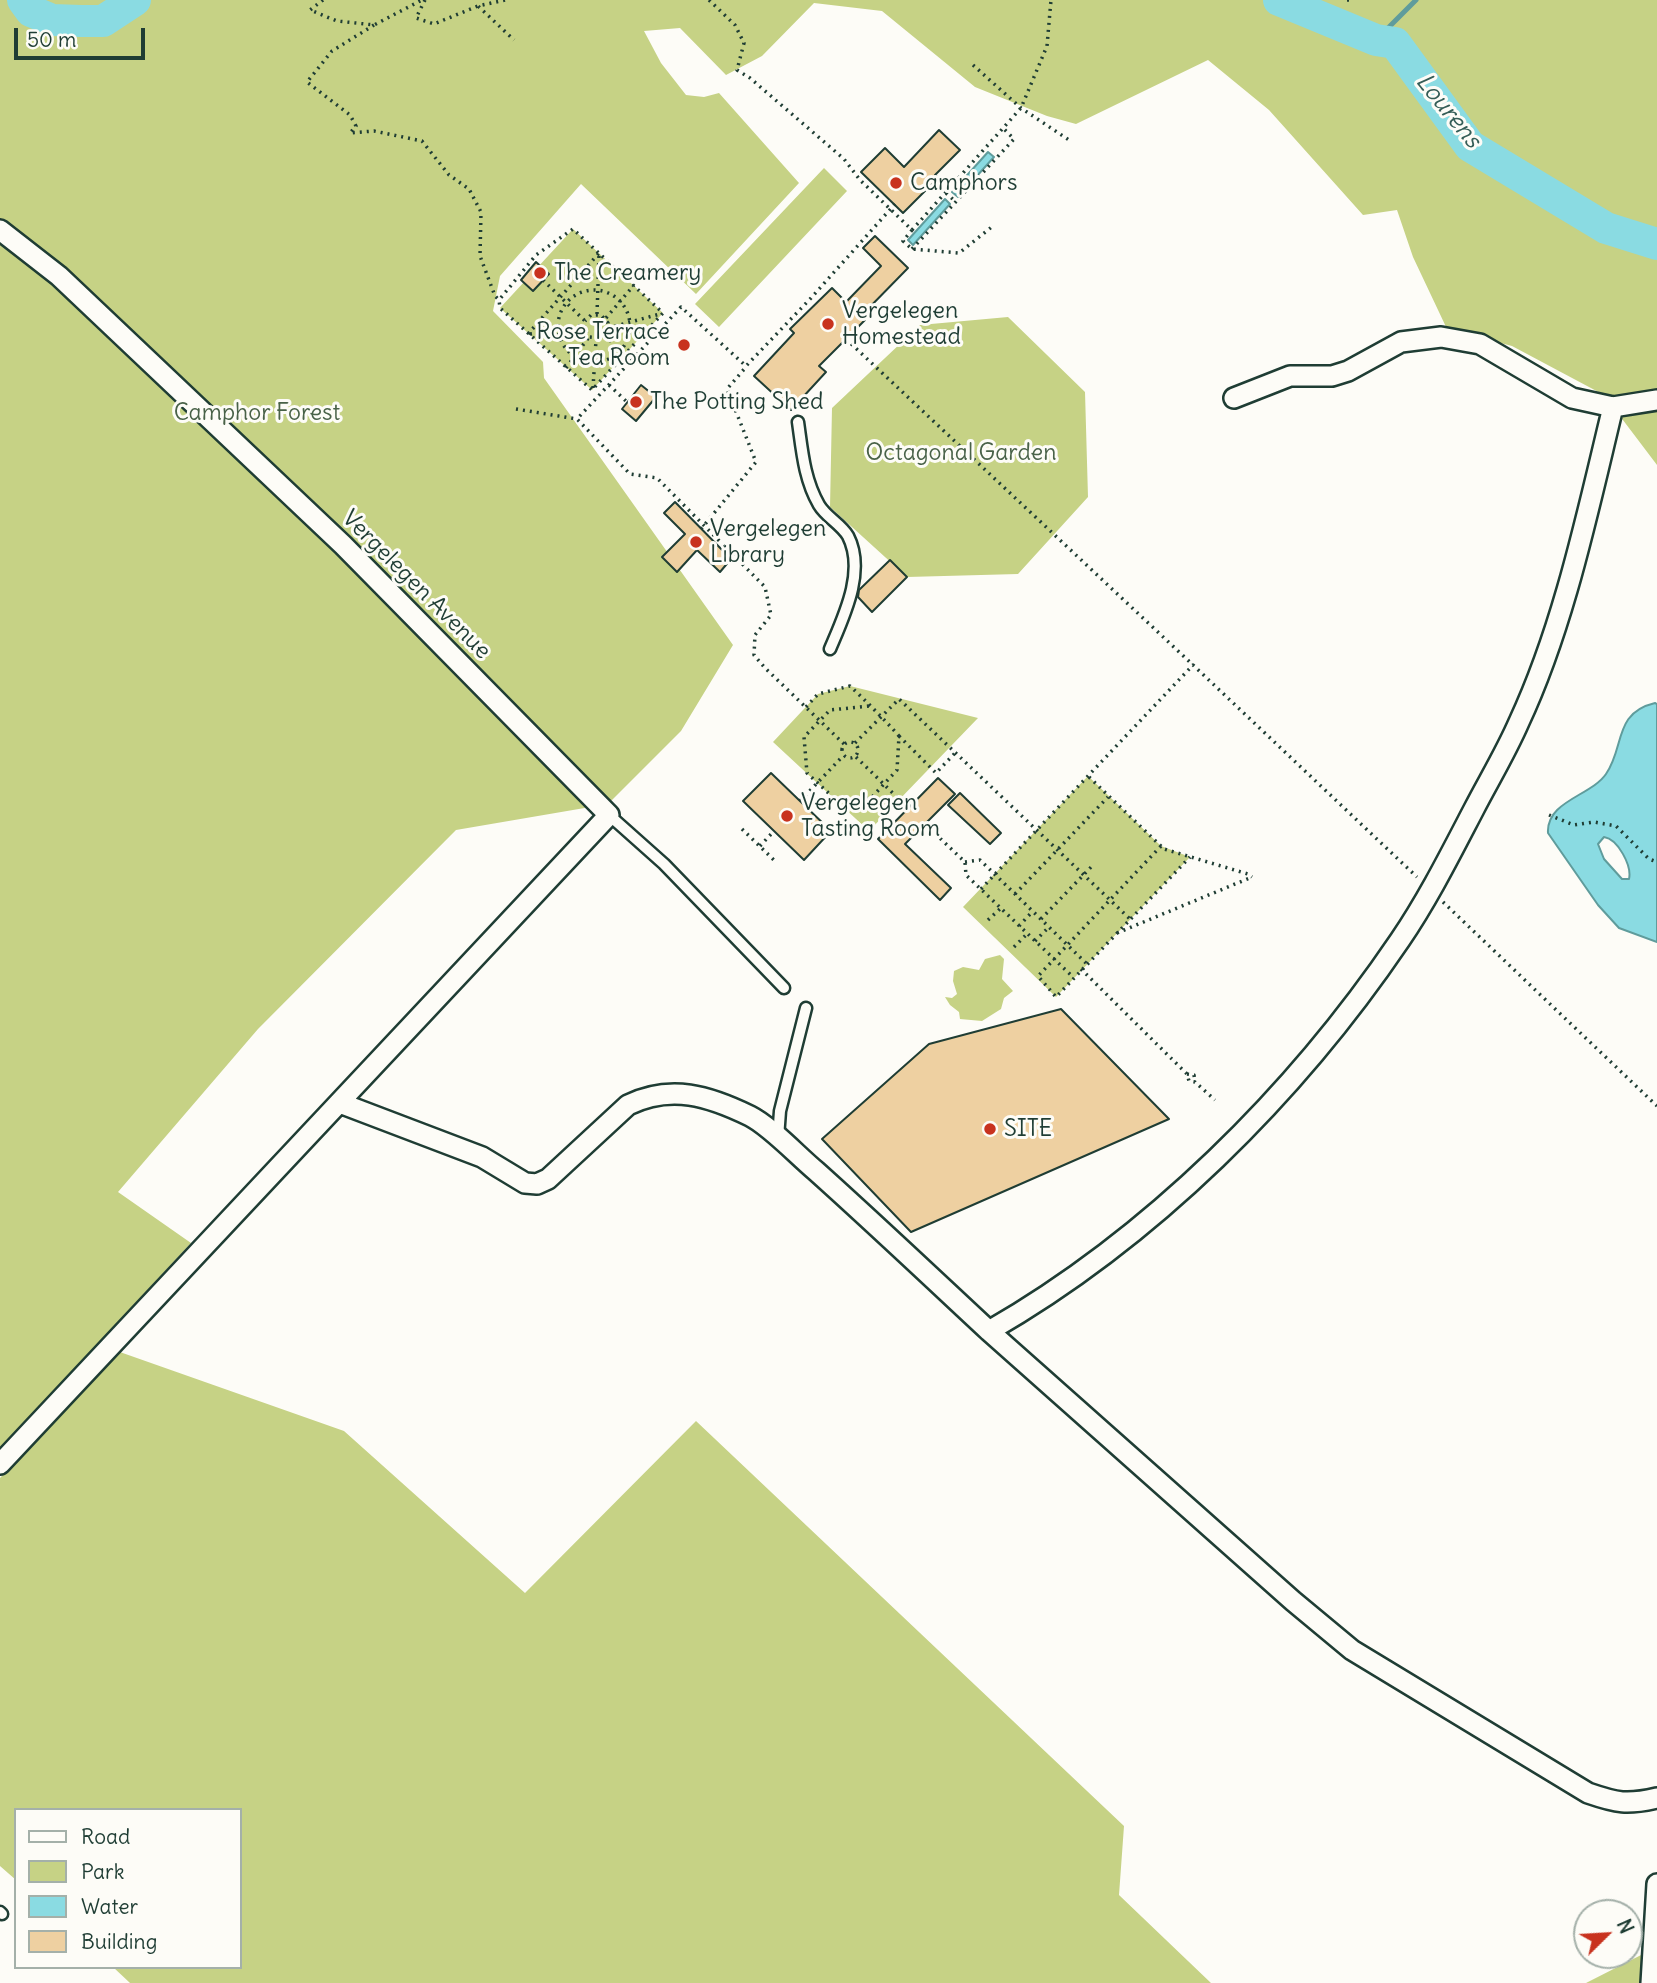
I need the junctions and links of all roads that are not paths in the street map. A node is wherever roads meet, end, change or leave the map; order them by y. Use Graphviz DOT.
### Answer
graph roads {
  1 [pos="0,230"];
  2 [pos="1234,398"];
  3 [pos="1657,400"];
  4 [pos="1613,407"];
  5 [pos="799,422"];
  6 [pos="830,649"];
  7 [pos="609,815"];
  8 [pos="784,988"];
  9 [pos="806,1009"];
  10 [pos="340,1103"];
  11 [pos="778,1138"];
  12 [pos="989,1331"];
  13 [pos="0,1464"];
  14 [pos="1657,1798"];
  15 [pos="1657,1884"];
  16 [pos="1651,1983"];
  1 -- 7 [label="street, Vergelegen Avenue"];
  2 -- 4 [label="street"];
  3 -- 4 [label="street"];
  4 -- 12 [label="street"];
  5 -- 6 [label="lane"];
  7 -- 8 [label="lane, Vergelegen Avenue"];
  7 -- 10 [label="street"];
  9 -- 11 [label="lane"];
  10 -- 11 [label="street"];
  10 -- 13 [label="street"];
  11 -- 12 [label="street"];
  12 -- 14 [label="street"];
  15 -- 16 [label="street"];
}
